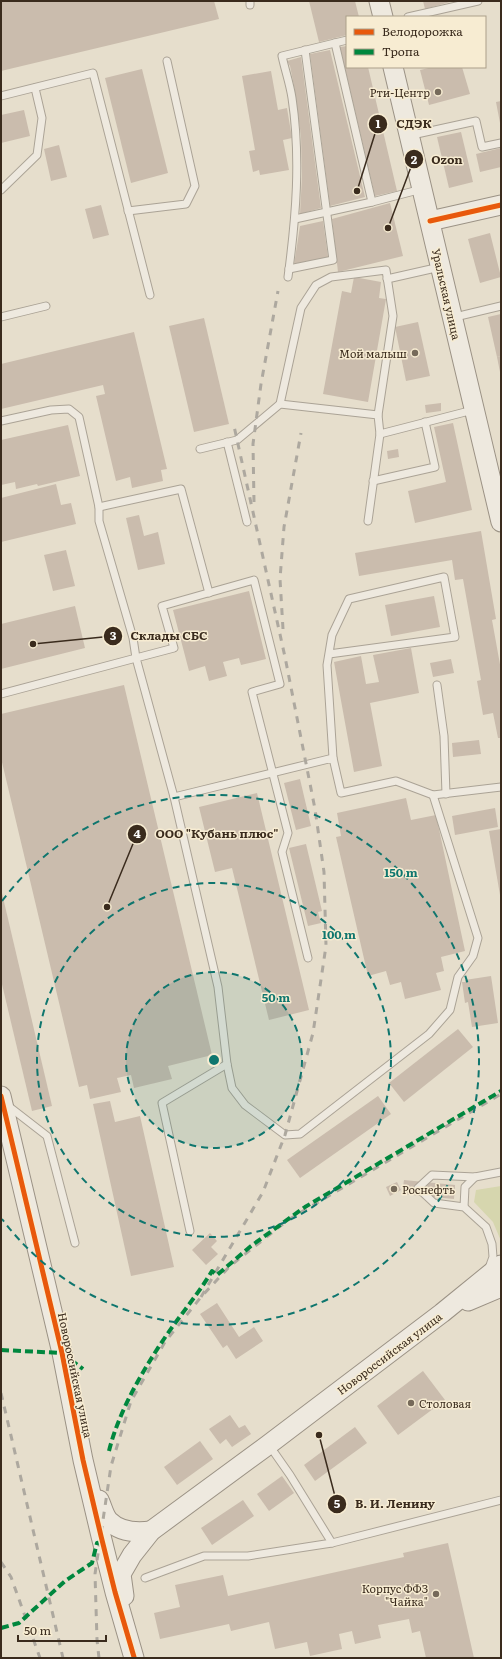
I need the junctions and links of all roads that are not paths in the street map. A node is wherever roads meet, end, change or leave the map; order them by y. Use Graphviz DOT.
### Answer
graph roads {
  1 [pos="378,1"];
  2 [pos="478,1"];
  3 [pos="382,16"];
  4 [pos="412,16"];
  5 [pos="346,40"];
  6 [pos="335,43"];
  7 [pos="305,50"];
  8 [pos="167,60"];
  9 [pos="394,68"];
  10 [pos="394,68"];
  11 [pos="35,88"];
  12 [pos="1,96"];
  13 [pos="412,135"];
  14 [pos="501,143"];
  15 [pos="422,189"];
  16 [pos="1,190"];
  17 [pos="372,202"];
  18 [pos="501,205"];
  19 [pos="128,211"];
  20 [pos="326,211"];
  21 [pos="295,219"];
  22 [pos="431,221"];
  23 [pos="441,267"];
  24 [pos="289,269"];
  25 [pos="288,277"];
  26 [pos="387,279"];
  27 [pos="150,295"];
  28 [pos="46,306"];
  29 [pos="501,306"];
  30 [pos="1,317"];
  31 [pos="455,317"];
  32 [pos="280,404"];
  33 [pos="476,409"];
  34 [pos="378,415"];
  35 [pos="1,421"];
  36 [pos="425,422"];
  37 [pos="380,434"];
  38 [pos="227,442"];
  39 [pos="200,449"];
  40 [pos="373,481"];
  41 [pos="99,507"];
  42 [pos="501,511"];
  43 [pos="368,521"];
  44 [pos="247,522"];
  45 [pos="501,522"];
  46 [pos="209,593"];
  47 [pos="329,654"];
  48 [pos="136,658"];
  49 [pos="437,685"];
  50 [pos="1,694"];
  51 [pos="333,758"];
  52 [pos="273,773"];
  53 [pos="501,787"];
  54 [pos="446,794"];
  55 [pos="433,796"];
  56 [pos="174,797"];
  57 [pos="308,958"];
  58 [pos="227,1064"];
  59 [pos="2,1099"];
  60 [pos="501,1172"];
  61 [pos="474,1177"];
  62 [pos="464,1207"];
  63 [pos="190,1231"];
  64 [pos="75,1243"];
  65 [pos="501,1265"];
  66 [pos="493,1283"];
  67 [pos="268,1445"];
  68 [pos="83,1460"];
  69 [pos="501,1500"];
  70 [pos="151,1532"];
  71 [pos="332,1543"];
  72 [pos="145,1578"];
  73 [pos="134,1657"];
  1 -- 3 [label="main road"];
  2 -- 4 [label="lane"];
  5 -- 6 [label="lane"];
  6 -- 7 [label="lane"];
  6 -- 17 [label="lane"];
  7 -- 20 [label="lane"];
  7 -- 21 [label="lane"];
  8 -- 19 [label="lane"];
  9 -- 13 [label="main road, Уральская улица"];
  10 -- 15 [label="main road, Уральская улица"];
  11 -- 12 [label="lane"];
  11 -- 16 [label="lane"];
  11 -- 19 [label="lane"];
  13 -- 14 [label="lane"];
  13 -- 22 [label="main road, Уральская улица"];
  15 -- 17 [label="lane"];
  15 -- 22 [label="main road, Уральская улица"];
  17 -- 20 [label="lane"];
  18 -- 22 [label="main road"];
  19 -- 27 [label="lane"];
  20 -- 21 [label="lane"];
  20 -- 24 [label="lane"];
  21 -- 24 [label="lane"];
  22 -- 23 [label="main road, Уральская улица"];
  22 -- 31 [label="main road, Уральская улица"];
  23 -- 26 [label="lane"];
  23 -- 33 [label="main road, Уральская улица"];
  24 -- 25 [label="lane"];
  26 -- 32 [label="lane"];
  26 -- 34 [label="lane"];
  28 -- 30 [label="lane"];
  29 -- 31 [label="lane"];
  31 -- 33 [label="main road, Уральская улица"];
  32 -- 34 [label="lane"];
  32 -- 38 [label="lane"];
  33 -- 36 [label="lane"];
  33 -- 42 [label="main road, Уральская улица"];
  33 -- 45 [label="main road, Уральская улица"];
  34 -- 37 [label="lane"];
  35 -- 41 [label="lane"];
  36 -- 37 [label="lane"];
  36 -- 40 [label="lane"];
  37 -- 40 [label="lane"];
  38 -- 39 [label="lane"];
  38 -- 44 [label="lane"];
  40 -- 43 [label="lane"];
  41 -- 46 [label="lane"];
  41 -- 48 [label="lane"];
  46 -- 48 [label="lane"];
  46 -- 52 [label="lane"];
  47 -- 47 [label="lane"];
  47 -- 51 [label="lane"];
  48 -- 50 [label="lane"];
  48 -- 56 [label="lane"];
  49 -- 54 [label="lane"];
  51 -- 52 [label="lane"];
  51 -- 55 [label="lane"];
  52 -- 56 [label="lane"];
  52 -- 57 [label="lane"];
  53 -- 54 [label="lane"];
  54 -- 55 [label="lane"];
  55 -- 58 [label="lane"];
  56 -- 58 [label="lane"];
  58 -- 63 [label="lane"];
  59 -- 64 [label="lane"];
  59 -- 68 [label="main road, Новороссийская улица"];
  60 -- 61 [label="lane"];
  61 -- 62 [label="lane"];
  61 -- 62 [label="lane"];
  62 -- 66 [label="lane"];
  65 -- 66 [label="main road"];
  66 -- 67 [label="main road, Новороссийская улица"];
  67 -- 70 [label="main road, Новороссийская улица"];
  67 -- 71 [label="lane"];
  68 -- 70 [label="main road"];
  68 -- 73 [label="main road, Новороссийская улица"];
  69 -- 71 [label="lane"];
  70 -- 73 [label="main road, Новороссийская улица"];
  71 -- 72 [label="lane"];
}
